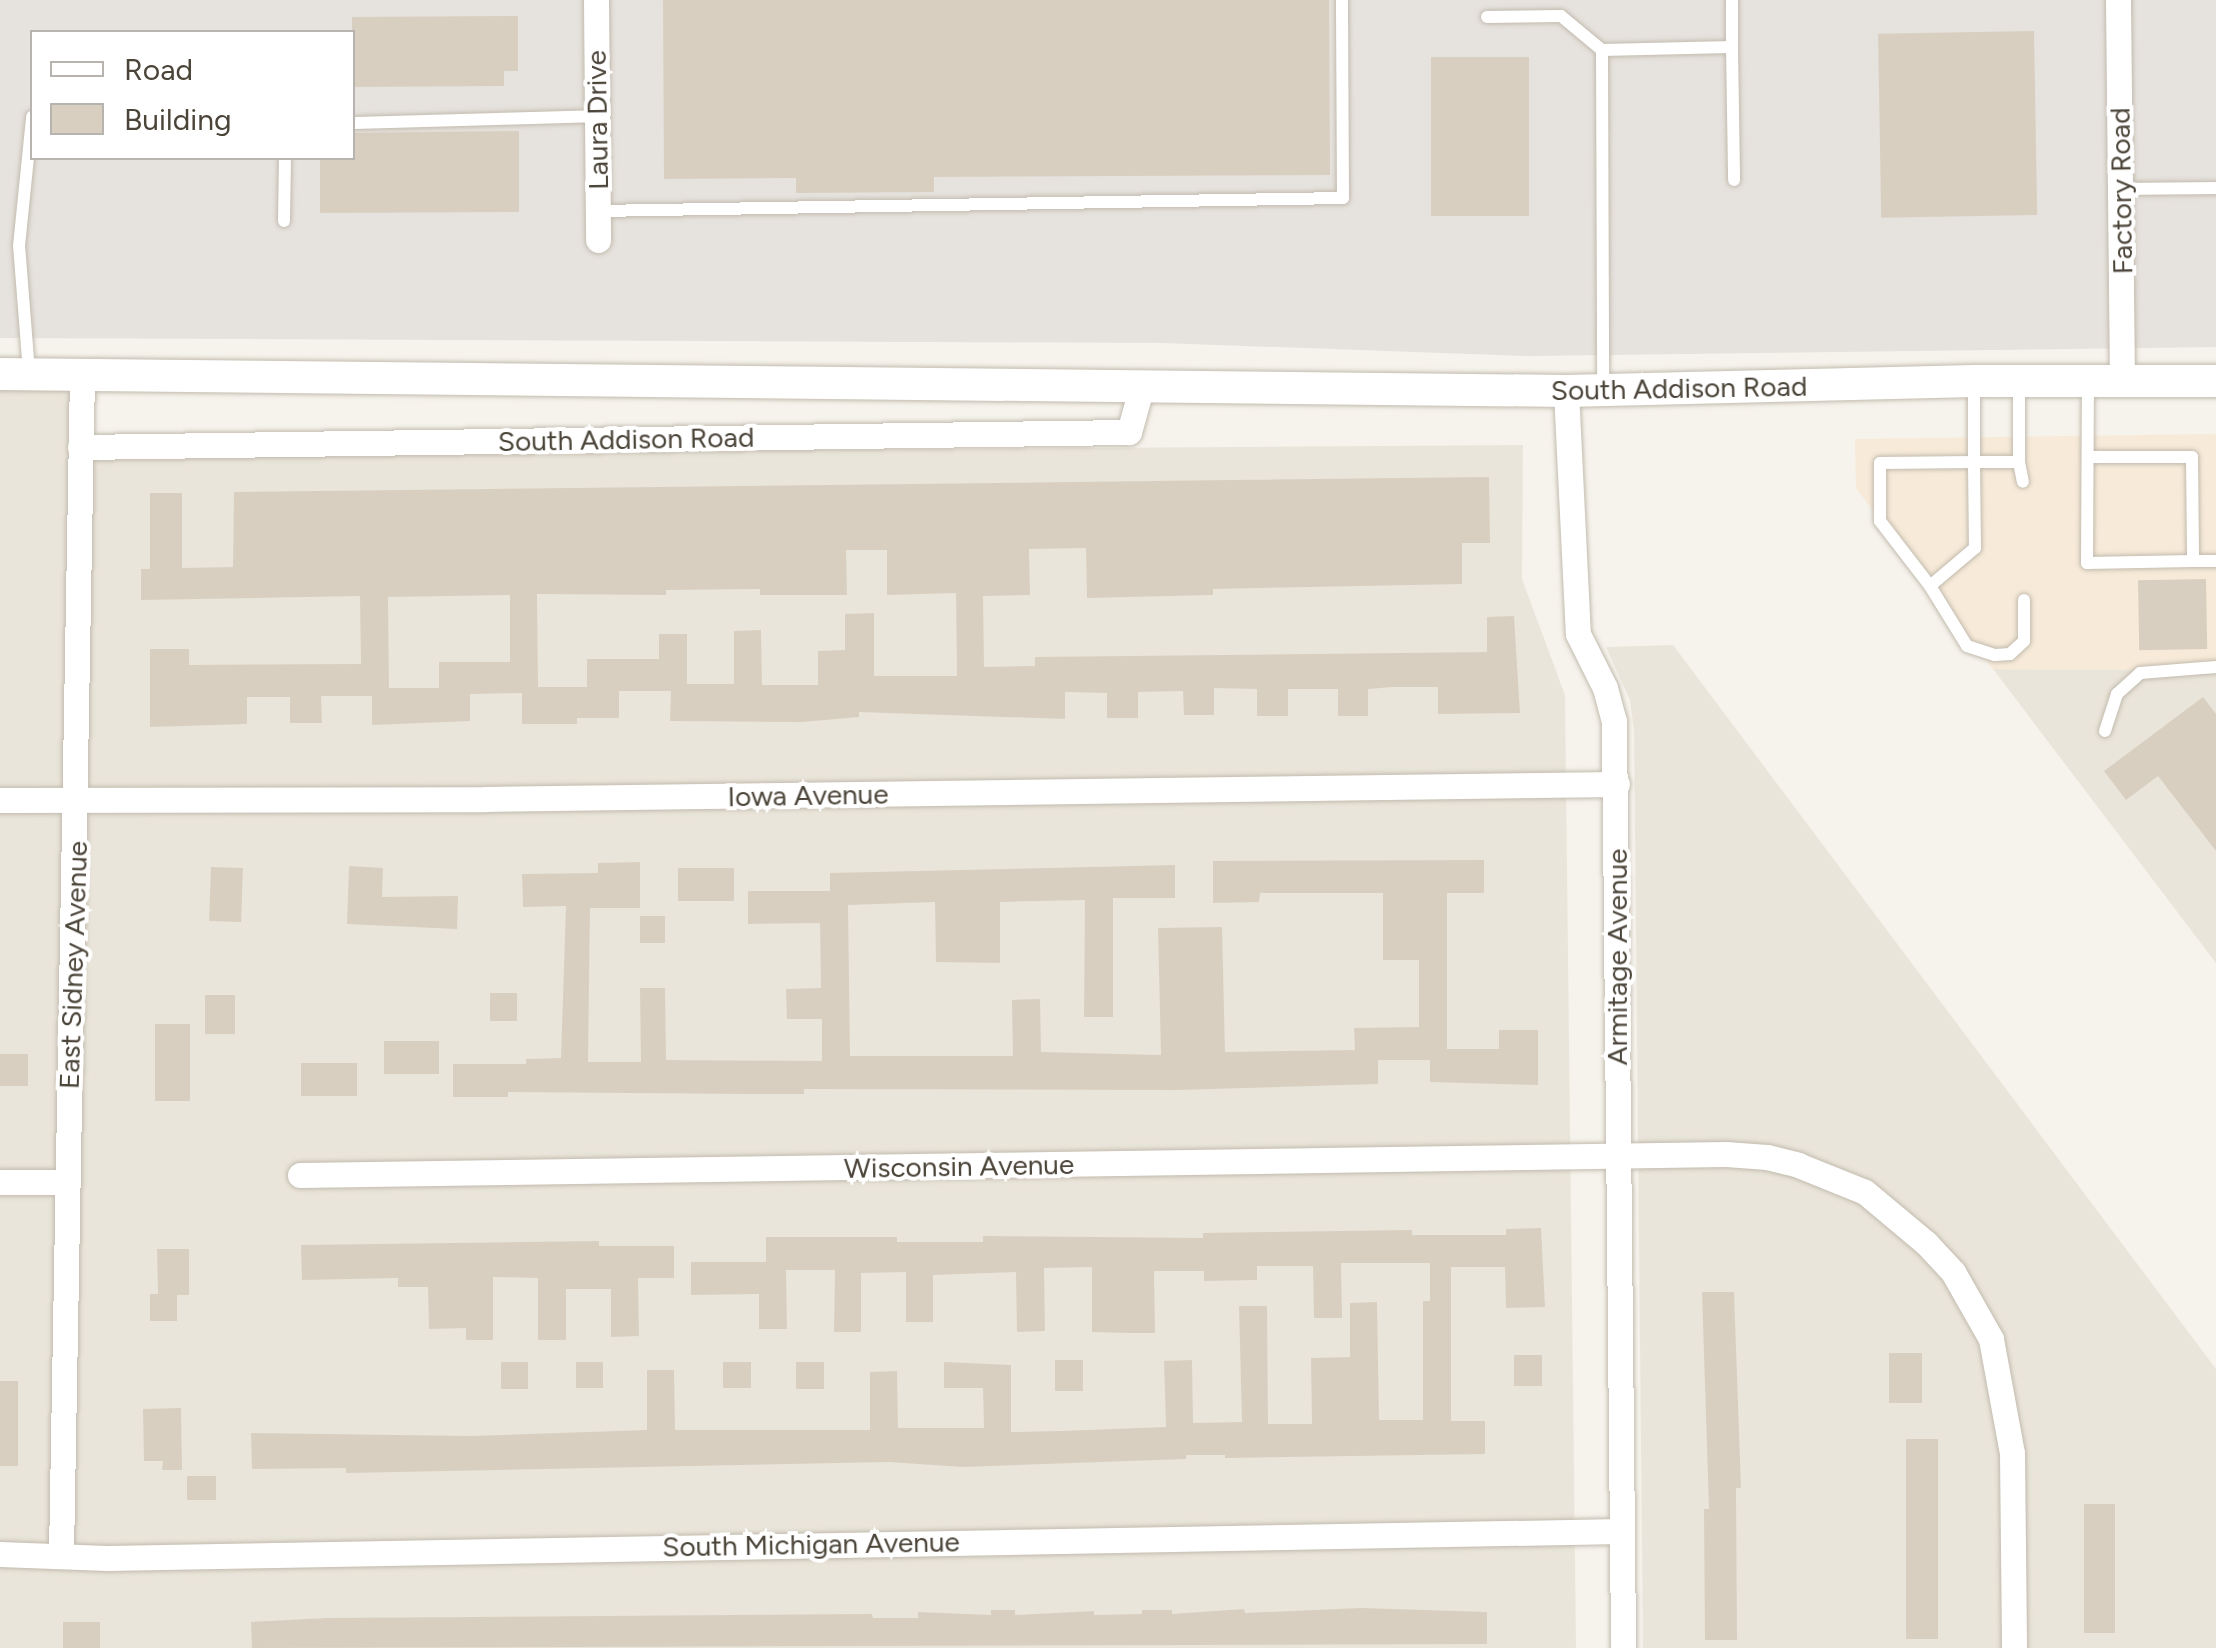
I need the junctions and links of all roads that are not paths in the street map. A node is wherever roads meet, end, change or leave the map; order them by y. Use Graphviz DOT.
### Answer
graph roads {
  1 [pos="596,0"];
  2 [pos="1342,0"];
  3 [pos="1732,0"];
  4 [pos="2118,0"];
  5 [pos="1487,17"];
  6 [pos="1732,47"];
  7 [pos="1602,50"];
  8 [pos="596,116"];
  9 [pos="355,123"];
  10 [pos="30,137"];
  11 [pos="285,160"];
  12 [pos="1734,180"];
  13 [pos="2216,188"];
  14 [pos="2121,189"];
  15 [pos="598,211"];
  16 [pos="284,221"];
  17 [pos="598,240"];
  18 [pos="14,375"];
  19 [pos="82,375"];
  20 [pos="1974,381"];
  21 [pos="2019,381"];
  22 [pos="2216,381"];
  23 [pos="2088,382"];
  24 [pos="2122,382"];
  25 [pos="1141,390"];
  26 [pos="1604,390"];
  27 [pos="1566,392"];
  28 [pos="80,447"];
  29 [pos="2088,456"];
  30 [pos="1974,462"];
  31 [pos="2019,462"];
  32 [pos="2024,482"];
  33 [pos="2194,561"];
  34 [pos="2216,561"];
  35 [pos="1930,586"];
  36 [pos="2024,600"];
  37 [pos="2216,666"];
  38 [pos="2105,730"];
  39 [pos="1617,784"];
  40 [pos="78,798"];
  41 [pos="0,800"];
  42 [pos="1618,1158"];
  43 [pos="300,1175"];
  44 [pos="0,1182"];
  45 [pos="66,1182"];
  46 [pos="1622,1531"];
  47 [pos="0,1554"];
  48 [pos="61,1554"];
  49 [pos="1623,1648"];
  50 [pos="2014,1648"];
  1 -- 8 [label="street, Laura Drive"];
  2 -- 15 [label="lane"];
  3 -- 6 [label="lane"];
  4 -- 14 [label="street, Factory Road"];
  5 -- 7 [label="lane"];
  6 -- 7 [label="lane"];
  6 -- 12 [label="lane"];
  7 -- 26 [label="lane"];
  8 -- 9 [label="lane"];
  8 -- 15 [label="street, Laura Drive"];
  10 -- 18 [label="lane"];
  11 -- 16 [label="lane"];
  13 -- 14 [label="lane"];
  14 -- 24 [label="street, Factory Road"];
  15 -- 17 [label="street, Laura Drive"];
  18 -- 19 [label="street, South Addison Road"];
  19 -- 25 [label="street, South Addison Road"];
  19 -- 28 [label="street, East Sidney Avenue"];
  20 -- 21 [label="street, South Addison Road"];
  20 -- 26 [label="street, South Addison Road"];
  20 -- 30 [label="lane"];
  21 -- 23 [label="street, South Addison Road"];
  21 -- 31 [label="lane"];
  22 -- 24 [label="street, South Addison Road"];
  23 -- 24 [label="street, South Addison Road"];
  23 -- 29 [label="lane"];
  25 -- 27 [label="street, South Addison Road"];
  25 -- 28 [label="street, South Addison Road"];
  26 -- 27 [label="street, South Addison Road"];
  27 -- 39 [label="street, Armitage Avenue"];
  28 -- 40 [label="street, East Sidney Avenue"];
  29 -- 33 [label="lane"];
  29 -- 33 [label="lane"];
  30 -- 31 [label="lane"];
  30 -- 35 [label="lane"];
  30 -- 35 [label="lane"];
  31 -- 32 [label="lane"];
  33 -- 34 [label="lane"];
  35 -- 36 [label="lane"];
  37 -- 38 [label="lane"];
  39 -- 40 [label="street, Iowa Avenue"];
  39 -- 42 [label="street, Armitage Avenue"];
  40 -- 41 [label="street, Iowa Avenue"];
  40 -- 45 [label="street, East Sidney Avenue"];
  42 -- 43 [label="street, Wisconsin Avenue"];
  42 -- 46 [label="street, Armitage Avenue"];
  42 -- 50 [label="street, Wisconsin Avenue"];
  44 -- 45 [label="street"];
  45 -- 48 [label="street, East Sidney Avenue"];
  46 -- 48 [label="street, South Michigan Avenue"];
  46 -- 49 [label="street, Armitage Avenue"];
  47 -- 48 [label="street, South Michigan Avenue"];
}
